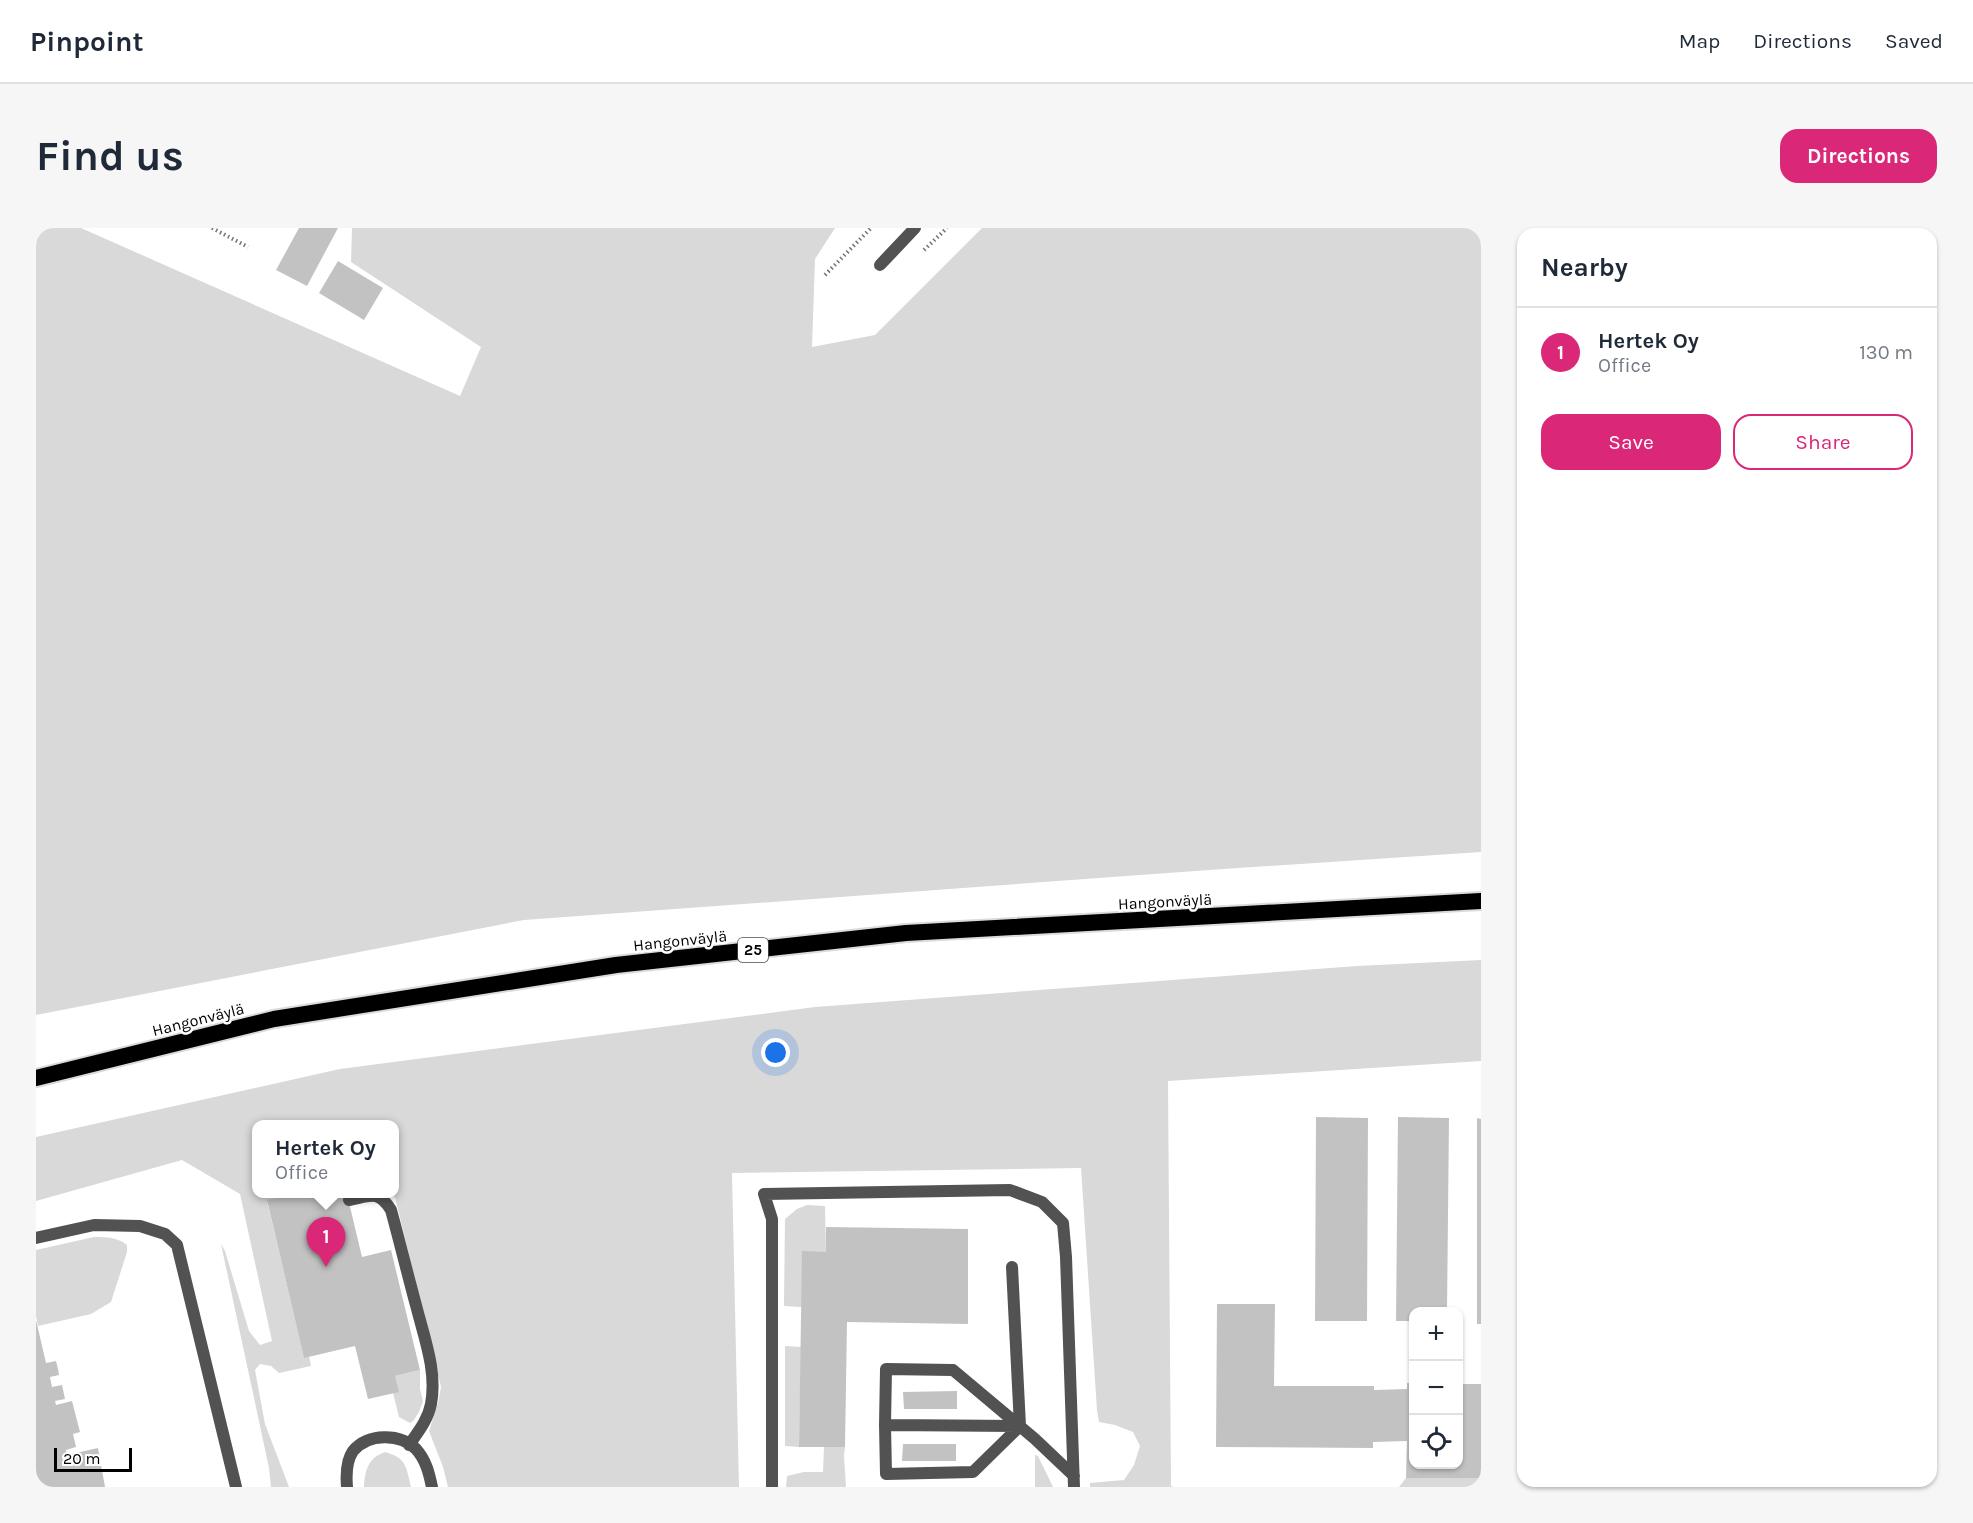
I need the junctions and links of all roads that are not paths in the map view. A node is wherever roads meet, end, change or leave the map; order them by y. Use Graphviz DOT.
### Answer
graph roads {
  1 [pos="915,228"];
  2 [pos="880,265"];
  3 [pos="1481,901"];
  4 [pos="36,1078"];
  5 [pos="359,1198"];
  6 [pos="381,1198"];
  7 [pos="349,1200"];
  8 [pos="36,1238"];
  9 [pos="1012,1267"];
  10 [pos="885,1425"];
  11 [pos="1020,1426"];
  12 [pos="409,1444"];
  13 [pos="1074,1482"];
  14 [pos="236,1487"];
  15 [pos="347,1487"];
  16 [pos="432,1487"];
  17 [pos="772,1487"];
  1 -- 2 [label="street"];
  3 -- 4 [label="highway, Hangonväylä / 25"];
  5 -- 7 [label="street"];
  6 -- 12 [label="street"];
  8 -- 14 [label="street"];
  9 -- 11 [label="street"];
  10 -- 11 [label="street"];
  10 -- 11 [label="street"];
  10 -- 11 [label="street"];
  11 -- 13 [label="street"];
  12 -- 15 [label="street"];
  12 -- 16 [label="street"];
  13 -- 17 [label="street"];
}
